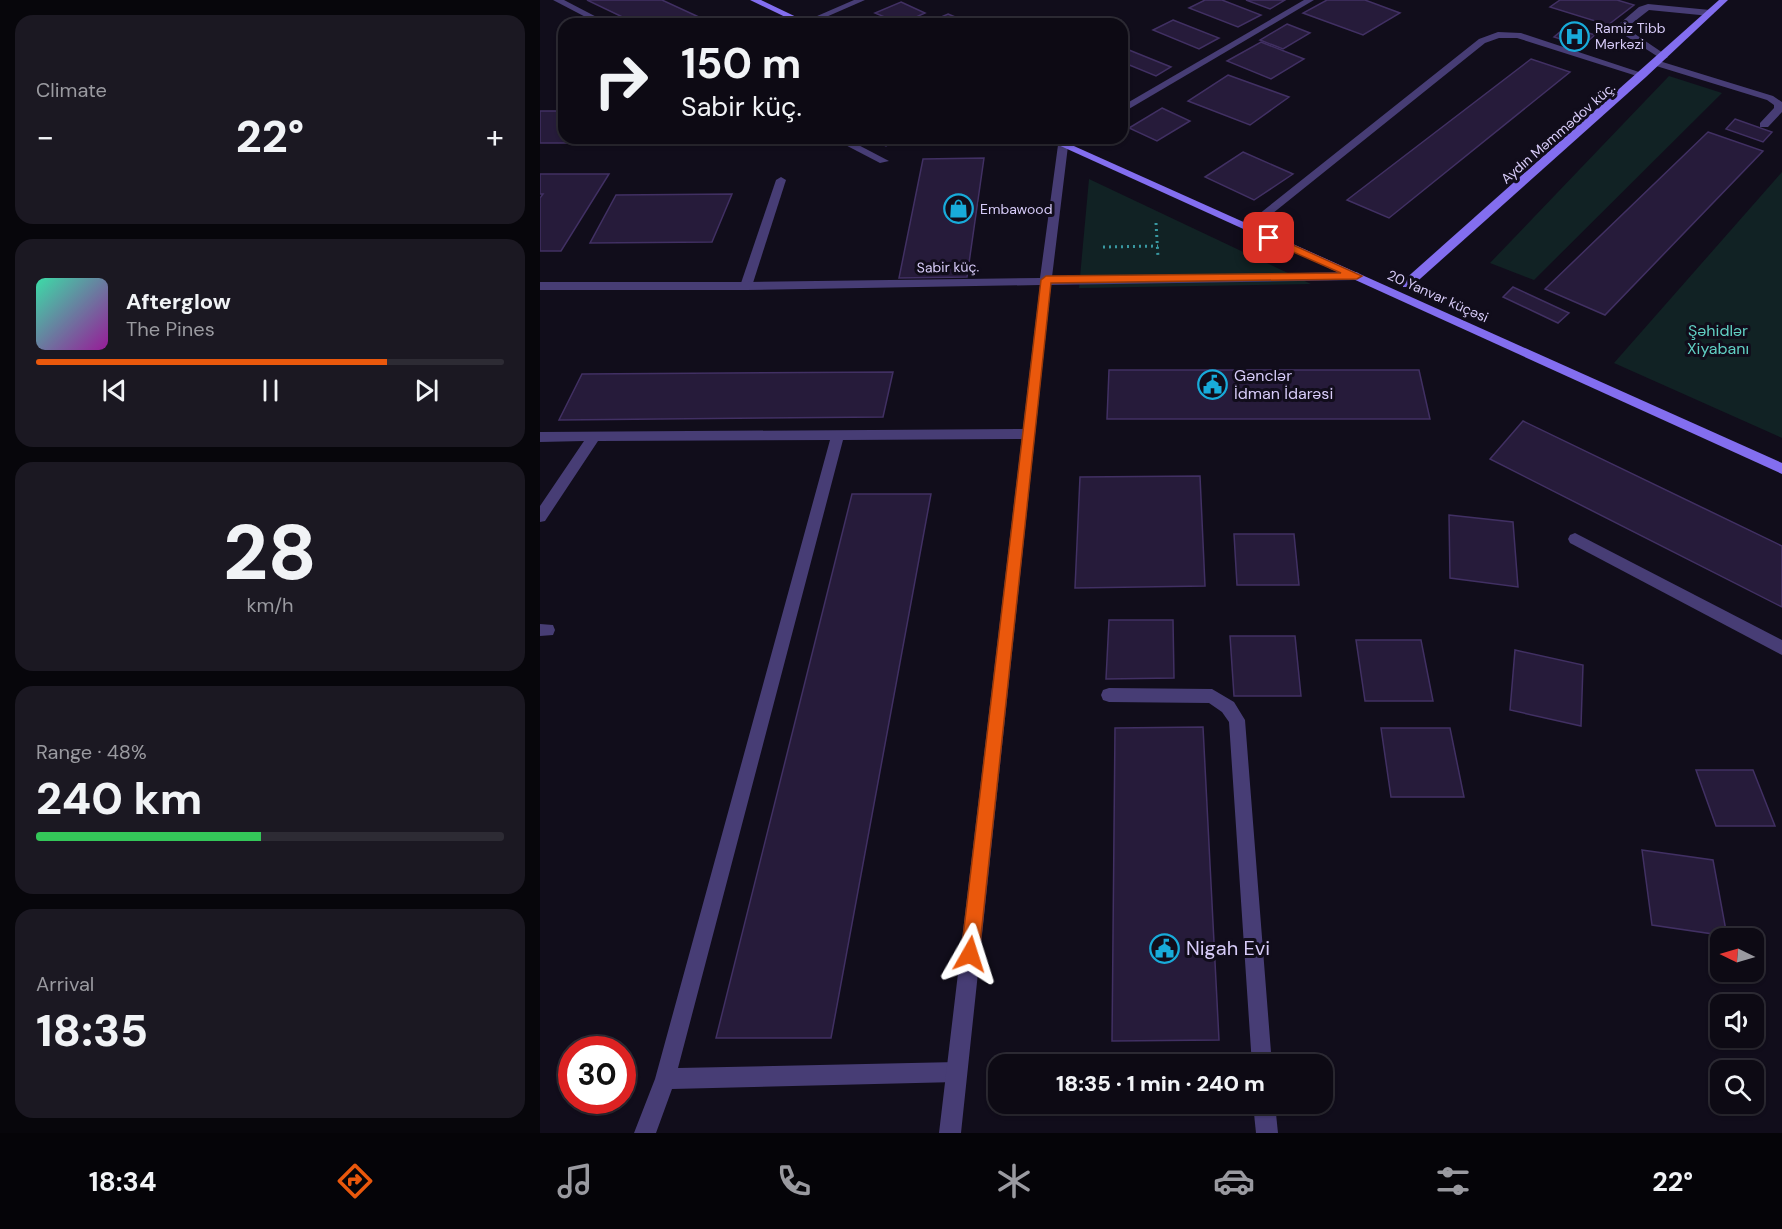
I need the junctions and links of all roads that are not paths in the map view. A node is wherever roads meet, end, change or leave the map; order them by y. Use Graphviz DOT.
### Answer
graph roads {
  1 [pos="557,0"];
  2 [pos="754,0"];
  3 [pos="861,0"];
  4 [pos="1310,0"];
  5 [pos="1724,0"];
  6 [pos="1710,13"];
  7 [pos="594,18"];
  8 [pos="793,18"];
  9 [pos="820,18"];
  10 [pos="1660,60"];
  11 [pos="1643,75"];
  12 [pos="1128,106"];
  13 [pos="1764,125"];
  14 [pos="849,144"];
  15 [pos="1062,144"];
  16 [pos="1070,144"];
  17 [pos="884,161"];
  18 [pos="781,180"];
  19 [pos="1248,228"];
  20 [pos="1357,276"];
  21 [pos="1046,280"];
  22 [pos="1407,284"];
  23 [pos="540,286"];
  24 [pos="746,286"];
  25 [pos="1027,434"];
  26 [pos="838,435"];
  27 [pos="540,437"];
  28 [pos="594,437"];
  29 [pos="1782,469"];
  30 [pos="540,517"];
  31 [pos="1575,539"];
  32 [pos="1782,648"];
  33 [pos="1109,695"];
  34 [pos="1261,1054"];
  35 [pos="957,1072"];
  36 [pos="665,1079"];
  37 [pos="1265,1114"];
  38 [pos="645,1133"];
  39 [pos="950,1133"];
  40 [pos="1267,1133"];
  1 -- 7 [label="street"];
  2 -- 8 [label="main road"];
  3 -- 9 [label="street"];
  4 -- 12 [label="street"];
  5 -- 6 [label="main road, Aydın Məmmədov küç."];
  6 -- 10 [label="main road, Aydın Məmmədov küç."];
  6 -- 10 [label="street"];
  10 -- 11 [label="main road, Aydın Məmmədov küç."];
  10 -- 13 [label="street"];
  11 -- 19 [label="street"];
  11 -- 22 [label="main road, Aydın Məmmədov küç."];
  14 -- 17 [label="street"];
  15 -- 21 [label="street"];
  16 -- 19 [label="main road, 20 Yanvar küçəsi"];
  18 -- 24 [label="street"];
  19 -- 20 [label="main road, 20 Yanvar küçəsi"];
  20 -- 21 [label="street, Sabir küç."];
  20 -- 29 [label="main road, 20 Yanvar küçəsi"];
  21 -- 24 [label="street, Sabir küç."];
  21 -- 25 [label="street"];
  23 -- 24 [label="street, Sabir küç."];
  25 -- 26 [label="street"];
  25 -- 35 [label="street"];
  26 -- 28 [label="street"];
  26 -- 36 [label="street"];
  27 -- 28 [label="street"];
  28 -- 30 [label="street"];
  31 -- 32 [label="street"];
  33 -- 34 [label="street"];
  35 -- 36 [label="street"];
  35 -- 39 [label="street"];
  36 -- 38 [label="street"];
  37 -- 40 [label="street"];
}
